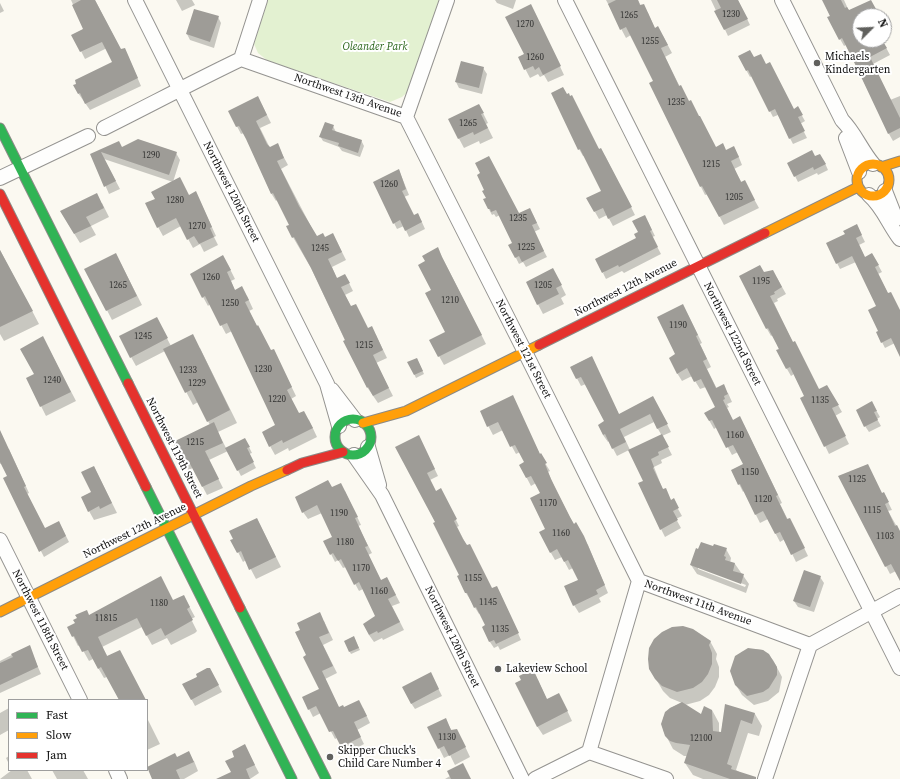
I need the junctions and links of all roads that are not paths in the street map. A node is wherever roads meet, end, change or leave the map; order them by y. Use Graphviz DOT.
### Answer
graph roads {
  1 [pos="135,0"];
  2 [pos="260,0"];
  3 [pos="447,0"];
  4 [pos="565,0"];
  5 [pos="782,0"];
  6 [pos="241,60"];
  7 [pos="179,89"];
  8 [pos="406,117"];
  9 [pos="842,120"];
  10 [pos="0,128"];
  11 [pos="104,128"];
  12 [pos="88,136"];
  13 [pos="900,161"];
  14 [pos="877,165"];
  15 [pos="21,169"];
  16 [pos="900,171"];
  17 [pos="859,172"];
  18 [pos="0,178"];
  19 [pos="887,185"];
  20 [pos="863,191"];
  21 [pos="0,194"];
  22 [pos="900,231"];
  23 [pos="900,239"];
  24 [pos="698,266"];
  25 [pos="525,352"];
  26 [pos="327,384"];
  27 [pos="406,411"];
  28 [pos="359,421"];
  29 [pos="337,432"];
  30 [pos="375,437"];
  31 [pos="348,453"];
  32 [pos="302,463"];
  33 [pos="382,495"];
  34 [pos="194,515"];
  35 [pos="166,529"];
  36 [pos="0,540"];
  37 [pos="639,581"];
  38 [pos="900,596"];
  39 [pos="29,597"];
  40 [pos="871,610"];
  41 [pos="0,612"];
  42 [pos="810,645"];
  43 [pos="900,668"];
  44 [pos="80,699"];
  45 [pos="589,752"];
  46 [pos="292,779"];
  47 [pos="326,779"];
  48 [pos="522,779"];
  49 [pos="535,779"];
  50 [pos="666,779"];
  51 [pos="766,779"];
  1 -- 7 [label="street, Northwest 120th Street"];
  2 -- 6 [label="street"];
  3 -- 8 [label="street, Northwest 13th Avenue"];
  4 -- 24 [label="street, Northwest 122nd Street"];
  5 -- 9 [label="street"];
  6 -- 7 [label="street"];
  6 -- 8 [label="street, Northwest 13th Avenue"];
  7 -- 11 [label="street"];
  7 -- 26 [label="street, Northwest 120th Street"];
  8 -- 25 [label="street, Northwest 121st Street"];
  9 -- 14 [label="street"];
  9 -- 17 [label="street"];
  10 -- 15 [label="main road, Northwest 119th Street"];
  12 -- 15 [label="street"];
  13 -- 14 [label="main road"];
  14 -- 17 [label="main road"];
  14 -- 19 [label="main road"];
  15 -- 18 [label="street"];
  15 -- 34 [label="main road, Northwest 119th Street"];
  16 -- 19 [label="main road, Northwest 12th Avenue"];
  17 -- 20 [label="main road"];
  19 -- 20 [label="main road, Northwest 12th Avenue"];
  19 -- 22 [label="street"];
  20 -- 23 [label="street"];
  20 -- 24 [label="main road, Northwest 12th Avenue"];
  21 -- 35 [label="main road"];
  24 -- 25 [label="main road, Northwest 12th Avenue"];
  24 -- 40 [label="street, Northwest 122nd Street"];
  25 -- 27 [label="main road, Northwest 12th Avenue"];
  25 -- 37 [label="street, Northwest 121st Street"];
  26 -- 28 [label="street, Northwest 120th Street"];
  26 -- 29 [label="street, Northwest 120th Street"];
  27 -- 28 [label="main road, Northwest 12th Avenue"];
  27 -- 30 [label="main road, Northwest 12th Avenue"];
  28 -- 29 [label="main road"];
  28 -- 30 [label="main road"];
  29 -- 31 [label="main road"];
  29 -- 32 [label="main road, Northwest 12th Avenue"];
  30 -- 31 [label="main road"];
  30 -- 33 [label="street, Northwest 120th Street"];
  31 -- 32 [label="main road, Northwest 12th Avenue"];
  31 -- 33 [label="street, Northwest 120th Street"];
  32 -- 34 [label="main road, Northwest 12th Avenue"];
  33 -- 48 [label="street, Northwest 120th Street"];
  34 -- 35 [label="main road, Northwest 12th Avenue"];
  34 -- 47 [label="main road, Northwest 119th Street"];
  35 -- 39 [label="main road, Northwest 12th Avenue"];
  35 -- 46 [label="main road"];
  36 -- 39 [label="street, Northwest 118th Street"];
  37 -- 42 [label="street, Northwest 11th Avenue"];
  37 -- 45 [label="street, Northwest 11th Avenue"];
  38 -- 40 [label="street"];
  39 -- 41 [label="main road, Northwest 12th Avenue"];
  39 -- 44 [label="street, Northwest 118th Street"];
  40 -- 42 [label="street"];
  40 -- 43 [label="street, Northwest 122nd Street"];
  42 -- 51 [label="street"];
  45 -- 49 [label="street"];
  45 -- 50 [label="street"];
}
